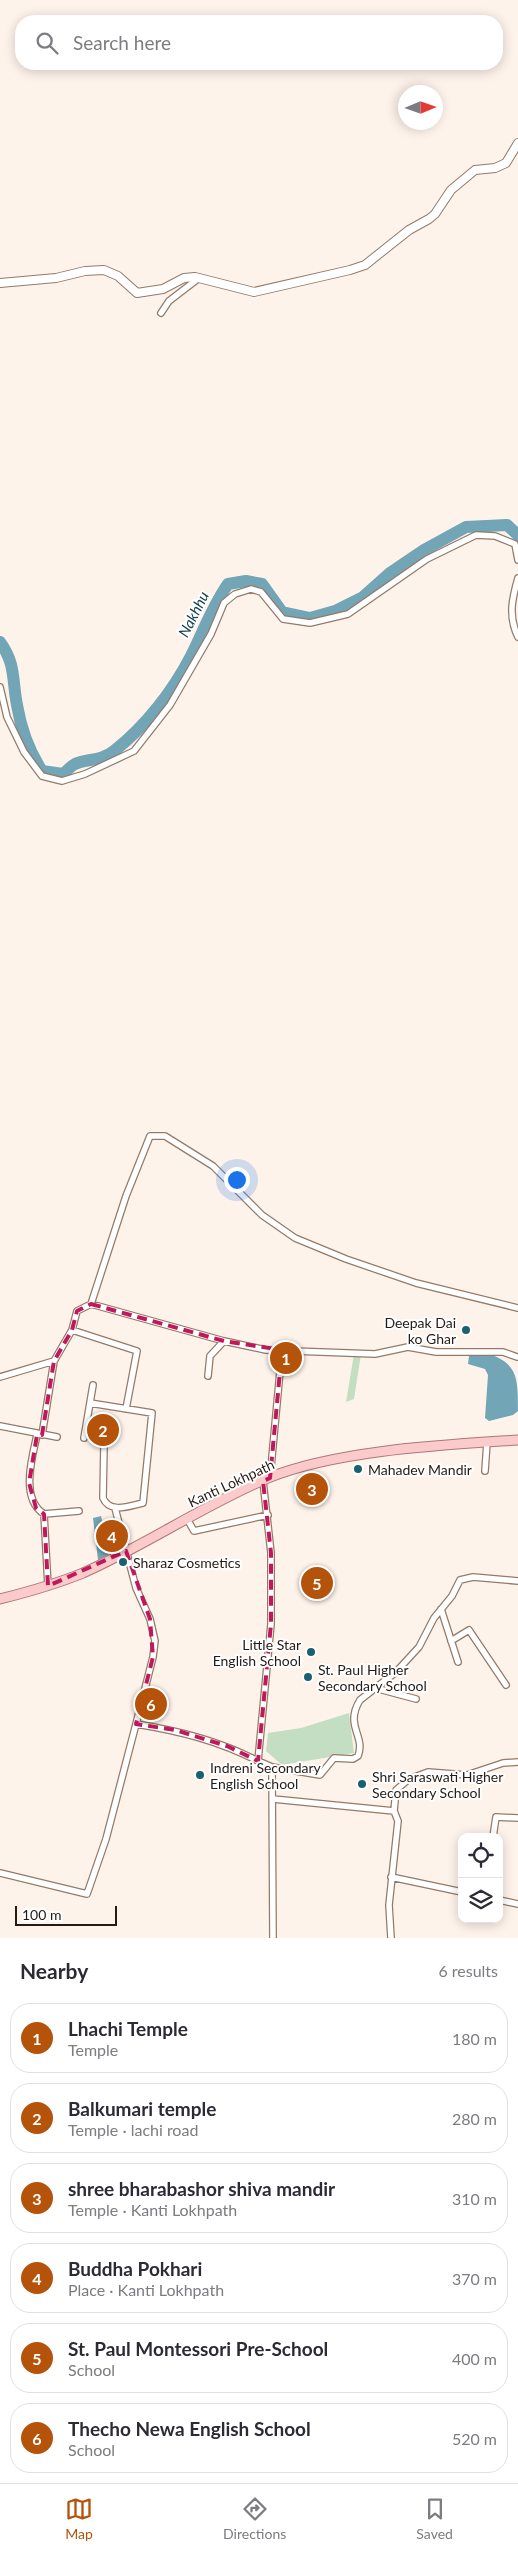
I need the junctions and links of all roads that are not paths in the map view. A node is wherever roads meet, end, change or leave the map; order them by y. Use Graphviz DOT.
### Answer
graph roads {
  1 [pos="518,143"];
  2 [pos="199,278"];
  3 [pos="0,284"];
  4 [pos="160,313"];
  5 [pos="518,560"];
  6 [pos="518,578"];
  7 [pos="518,637"];
  8 [pos="0,687"];
  9 [pos="91,1304"];
  10 [pos="518,1308"];
  11 [pos="72,1330"];
  12 [pos="224,1341"];
  13 [pos="282,1350"];
  14 [pos="518,1357"];
  15 [pos="54,1361"];
  16 [pos="208,1376"];
  17 [pos="0,1377"];
  18 [pos="93,1385"];
  19 [pos="90,1403"];
  20 [pos="126,1409"];
  21 [pos="0,1426"];
  22 [pos="39,1435"];
  23 [pos="57,1437"];
  24 [pos="84,1438"];
  25 [pos="518,1440"];
  26 [pos="487,1442"];
  27 [pos="104,1444"];
  28 [pos="485,1470"];
  29 [pos="266,1479"];
  30 [pos="112,1508"];
  31 [pos="79,1511"];
  32 [pos="44,1514"];
  33 [pos="268,1515"];
  34 [pos="187,1519"];
  35 [pos="126,1551"];
  36 [pos="518,1581"];
  37 [pos="48,1586"];
  38 [pos="0,1599"];
  39 [pos="441,1609"];
  40 [pos="451,1640"];
  41 [pos="458,1662"];
  42 [pos="506,1685"];
  43 [pos="375,1688"];
  44 [pos="416,1699"];
  45 [pos="136,1724"];
  46 [pos="258,1761"];
  47 [pos="518,1762"];
  48 [pos="272,1767"];
  49 [pos="272,1799"];
  50 [pos="394,1811"];
  51 [pos="518,1818"];
  52 [pos="494,1833"];
  53 [pos="0,1873"];
  54 [pos="392,1877"];
  55 [pos="458,1891"];
  56 [pos="503,1901"];
  57 [pos="518,1904"];
  58 [pos="273,1938"];
  59 [pos="391,1938"];
  1 -- 2 [label="main road"];
  2 -- 3 [label="main road"];
  2 -- 4 [label="street"];
  5 -- 8 [label="street"];
  6 -- 7 [label="street"];
  9 -- 10 [label="street"];
  9 -- 11 [label="street"];
  9 -- 12 [label="street"];
  11 -- 15 [label="street"];
  11 -- 20 [label="street"];
  12 -- 13 [label="street"];
  12 -- 16 [label="street"];
  13 -- 14 [label="street"];
  13 -- 29 [label="street"];
  15 -- 17 [label="street"];
  15 -- 22 [label="street"];
  18 -- 19 [label="street"];
  19 -- 20 [label="street"];
  19 -- 24 [label="street"];
  20 -- 30 [label="street"];
  21 -- 22 [label="street"];
  22 -- 23 [label="street"];
  22 -- 32 [label="street"];
  25 -- 26 [label="main road, Kanti Lokhpath"];
  26 -- 28 [label="street"];
  26 -- 29 [label="main road, Kanti Lokhpath"];
  27 -- 30 [label="street"];
  29 -- 33 [label="street"];
  29 -- 34 [label="main road, Kanti Lokhpath"];
  30 -- 35 [label="street"];
  31 -- 32 [label="street"];
  32 -- 37 [label="street"];
  33 -- 34 [label="street"];
  33 -- 46 [label="street"];
  34 -- 35 [label="main road, Kanti Lokhpath"];
  35 -- 37 [label="main road, Kanti Lokhpath"];
  35 -- 45 [label="street"];
  36 -- 39 [label="street"];
  37 -- 38 [label="main road, Kanti Lokhpath"];
  39 -- 40 [label="street"];
  39 -- 43 [label="street"];
  40 -- 41 [label="street"];
  40 -- 42 [label="street"];
  43 -- 44 [label="street"];
  43 -- 48 [label="street"];
  45 -- 46 [label="street"];
  45 -- 53 [label="street"];
  46 -- 48 [label="street"];
  47 -- 50 [label="street"];
  48 -- 49 [label="street"];
  49 -- 50 [label="street"];
  49 -- 58 [label="street"];
  50 -- 54 [label="street"];
  51 -- 52 [label="street"];
  54 -- 55 [label="street"];
  54 -- 59 [label="street"];
  56 -- 57 [label="street"];
}
